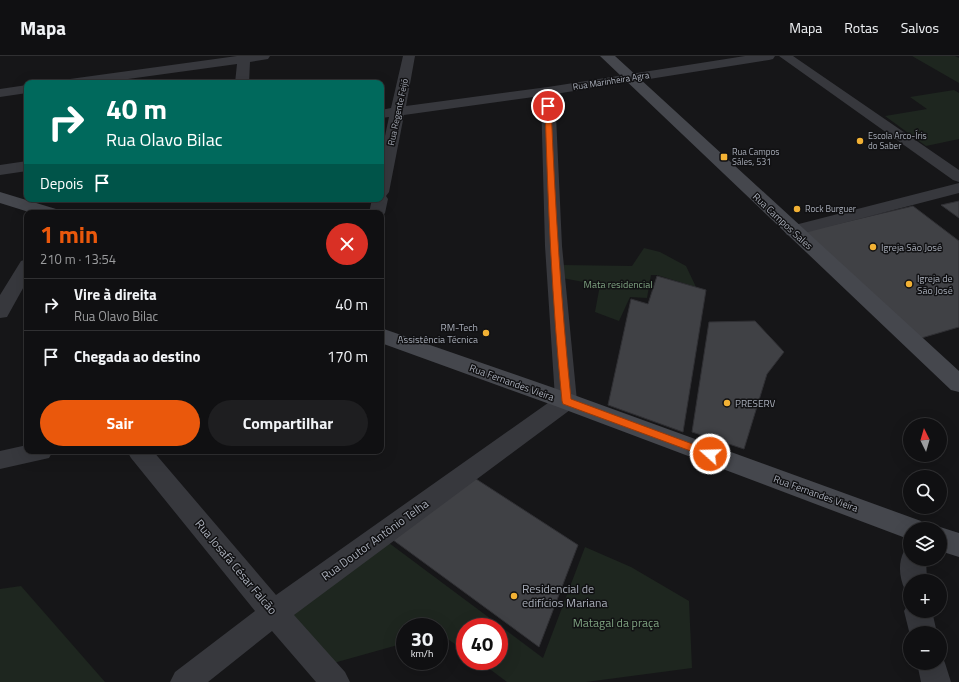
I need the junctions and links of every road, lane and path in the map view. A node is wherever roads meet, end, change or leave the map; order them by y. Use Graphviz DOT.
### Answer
graph roads {
  1 [pos="264,56"];
  2 [pos="409,56"];
  3 [pos="607,56"];
  4 [pos="769,56"];
  5 [pos="786,56"];
  6 [pos="244,59"];
  7 [pos="134,73"];
  8 [pos="631,78"];
  9 [pos="89,80"];
  10 [pos="242,80"];
  11 [pos="24,89"];
  12 [pos="548,91"];
  13 [pos="0,93"];
  14 [pos="398,112"];
  15 [pos="384,114"];
  16 [pos="24,166"];
  17 [pos="0,170"];
  18 [pos="959,177"];
  19 [pos="384,178"];
  20 [pos="959,188"];
  21 [pos="0,197"];
  22 [pos="41,210"];
  23 [pos="793,231"];
  24 [pos="24,270"];
  25 [pos="0,312"];
  26 [pos="384,336"];
  27 [pos="959,384"];
  28 [pos="566,401"];
  29 [pos="28,454"];
  30 [pos="142,454"];
  31 [pos="0,460"];
  32 [pos="903,526"];
  33 [pos="947,541"];
  34 [pos="959,545"];
  35 [pos="274,613"];
  36 [pos="933,670"];
  37 [pos="185,682"];
  38 [pos="335,682"];
  39 [pos="936,682"];
  1 -- 6 [label="street"];
  2 -- 14 [label="street, Rua Regente Feijó"];
  3 -- 8 [label="street, Rua Campos Sales"];
  4 -- 8 [label="street, Rua Marinheira Agra"];
  5 -- 18 [label="street"];
  6 -- 7 [label="street"];
  6 -- 10 [label="street"];
  7 -- 9 [label="street"];
  8 -- 12 [label="street, Rua Marinheira Agra"];
  8 -- 23 [label="street, Rua Campos Sales"];
  11 -- 13 [label="street"];
  12 -- 14 [label="street, Rua Marinheira Agra"];
  12 -- 28 [label="street"];
  14 -- 15 [label="street, Rua Marinheira Agra"];
  14 -- 19 [label="street, Rua Regente Feijó"];
  16 -- 17 [label="street"];
  20 -- 23 [label="street"];
  21 -- 22 [label="street"];
  23 -- 27 [label="street, Rua Campos Sales"];
  24 -- 25 [label="street"];
  26 -- 28 [label="street, Rua Fernandes Vieira"];
  28 -- 32 [label="street, Rua Fernandes Vieira"];
  28 -- 35 [label="street, Rua Doutor Antônio Telha"];
  29 -- 31 [label="street"];
  30 -- 35 [label="street, Rua Josafá César Falcão"];
  33 -- 34 [label="street"];
  35 -- 37 [label="street, Rua Doutor Antônio Telha"];
  35 -- 38 [label="street, Rua Josafá César Falcão"];
  36 -- 39 [label="street"];
}
